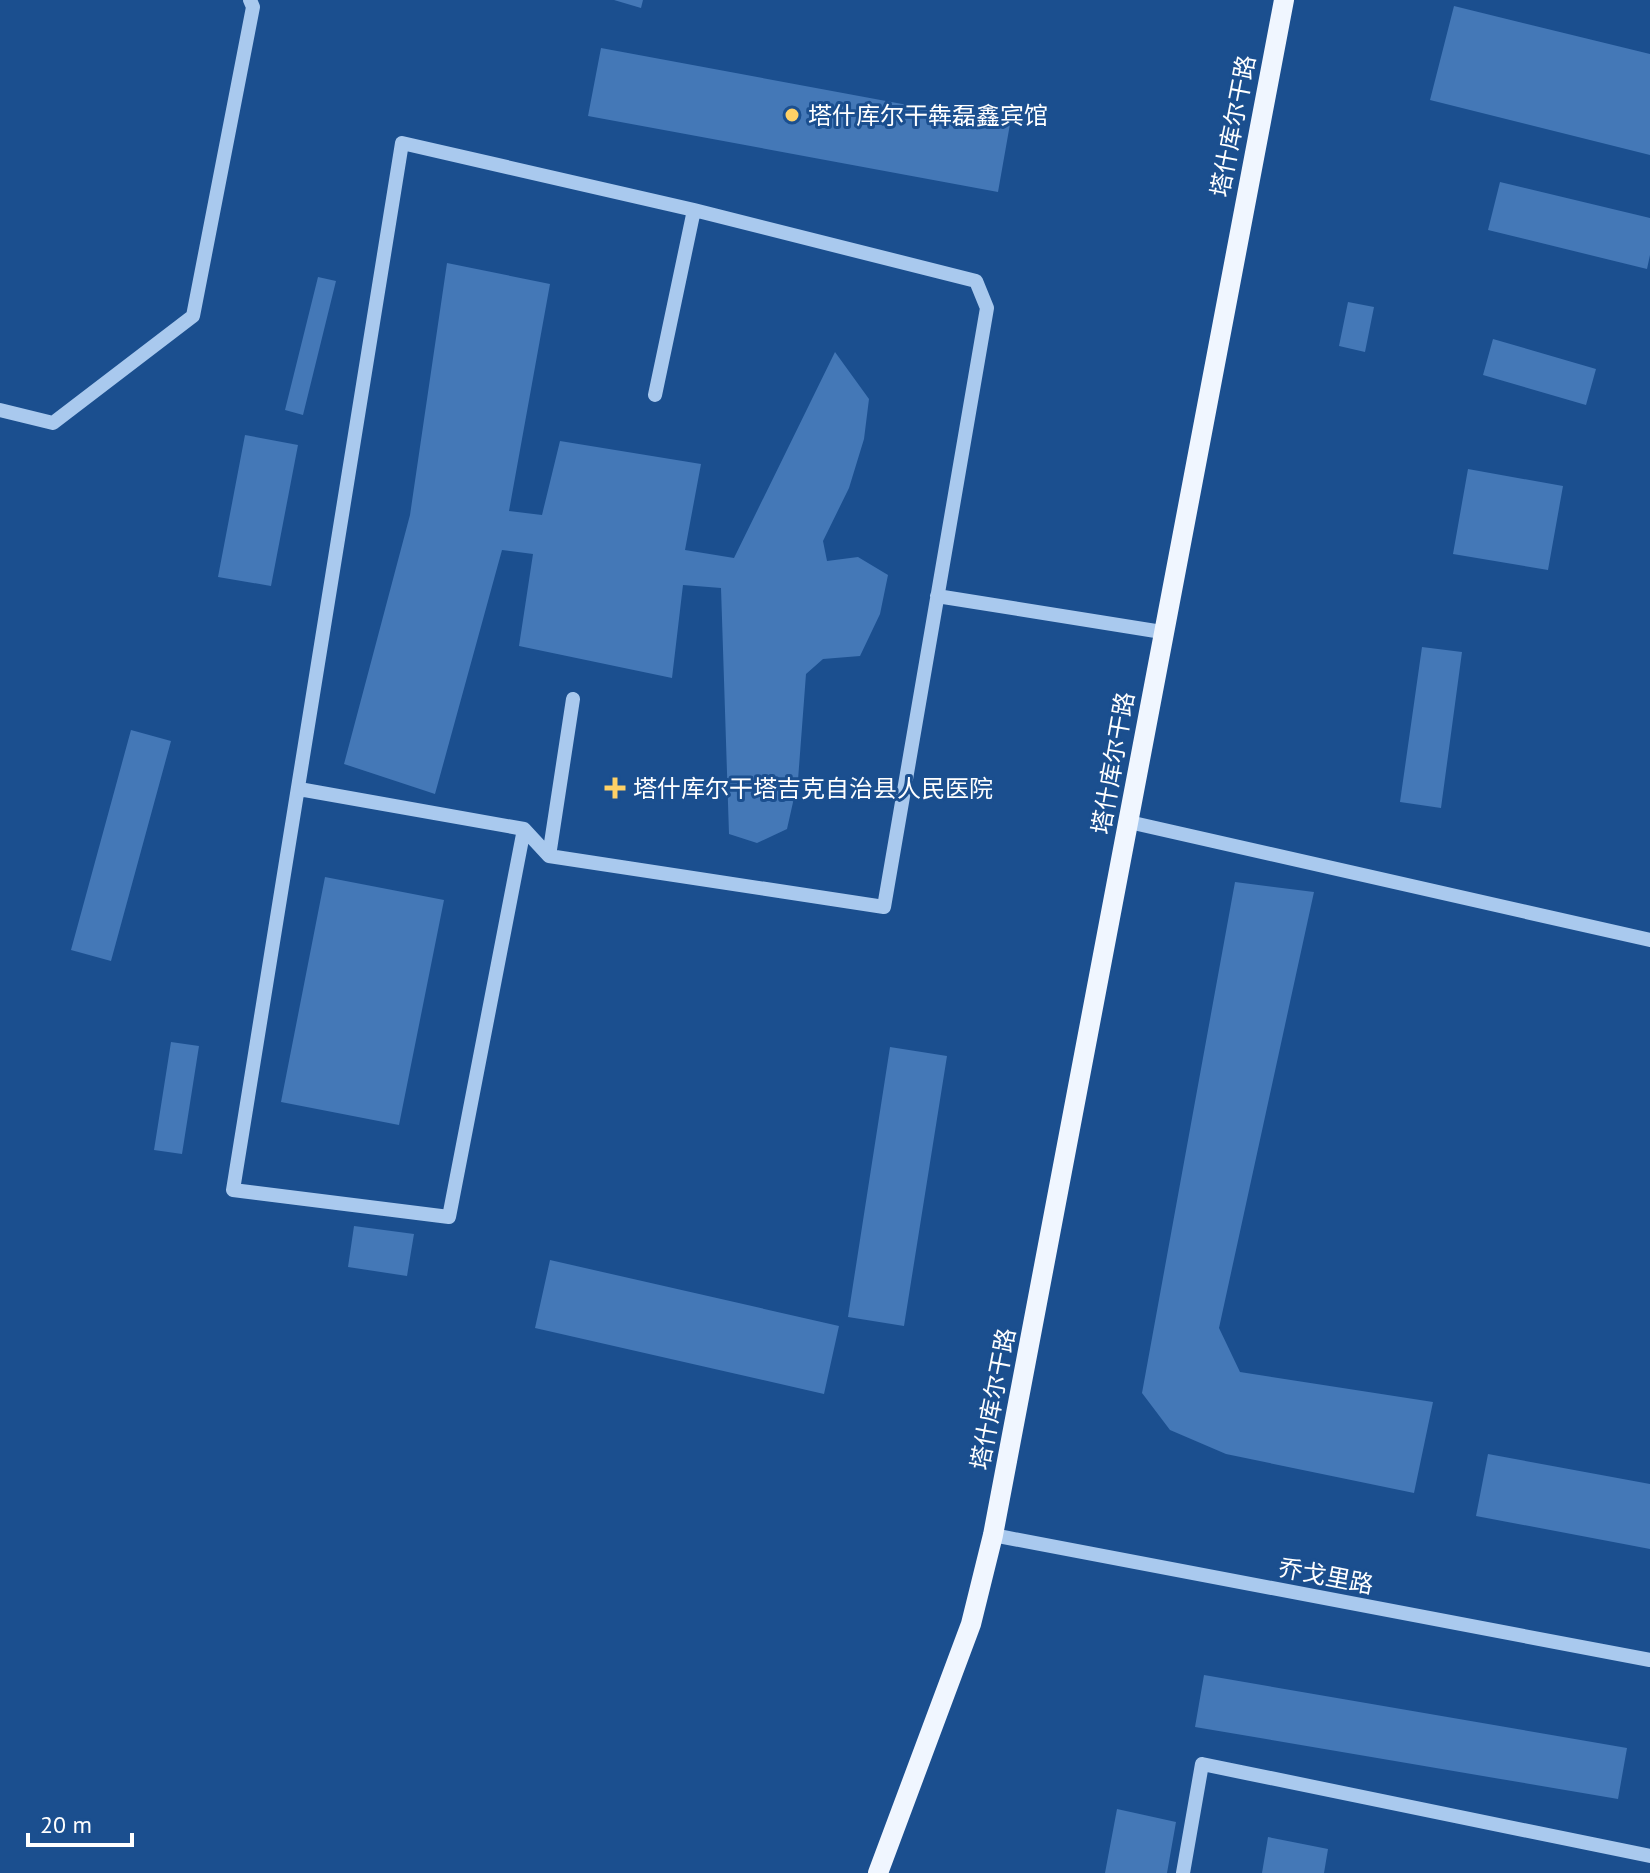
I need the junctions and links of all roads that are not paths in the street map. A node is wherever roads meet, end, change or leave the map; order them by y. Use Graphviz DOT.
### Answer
graph roads {
  1 [pos="250,0"];
  2 [pos="1284,0"];
  3 [pos="694,210"];
  4 [pos="655,395"];
  5 [pos="0,410"];
  6 [pos="937,596"];
  7 [pos="1162,632"];
  8 [pos="573,699"];
  9 [pos="299,789"];
  10 [pos="1129,822"];
  11 [pos="524,829"];
  12 [pos="549,856"];
  13 [pos="1650,940"];
  14 [pos="993,1535"];
  15 [pos="1650,1660"];
  16 [pos="1650,1856"];
  17 [pos="878,1873"];
  18 [pos="1183,1873"];
  1 -- 5 [label="street"];
  2 -- 7 [label="main road, 塔什库尔干路"];
  3 -- 4 [label="street"];
  3 -- 6 [label="street"];
  3 -- 9 [label="street"];
  6 -- 7 [label="street"];
  6 -- 12 [label="street"];
  7 -- 10 [label="main road, 塔什库尔干路"];
  8 -- 12 [label="street"];
  9 -- 11 [label="street"];
  9 -- 11 [label="street"];
  10 -- 13 [label="street"];
  10 -- 14 [label="main road, 塔什库尔干路"];
  11 -- 12 [label="street"];
  14 -- 15 [label="street, 乔戈里路"];
  14 -- 17 [label="main road, 塔什库尔干路"];
  16 -- 18 [label="street"];
}
